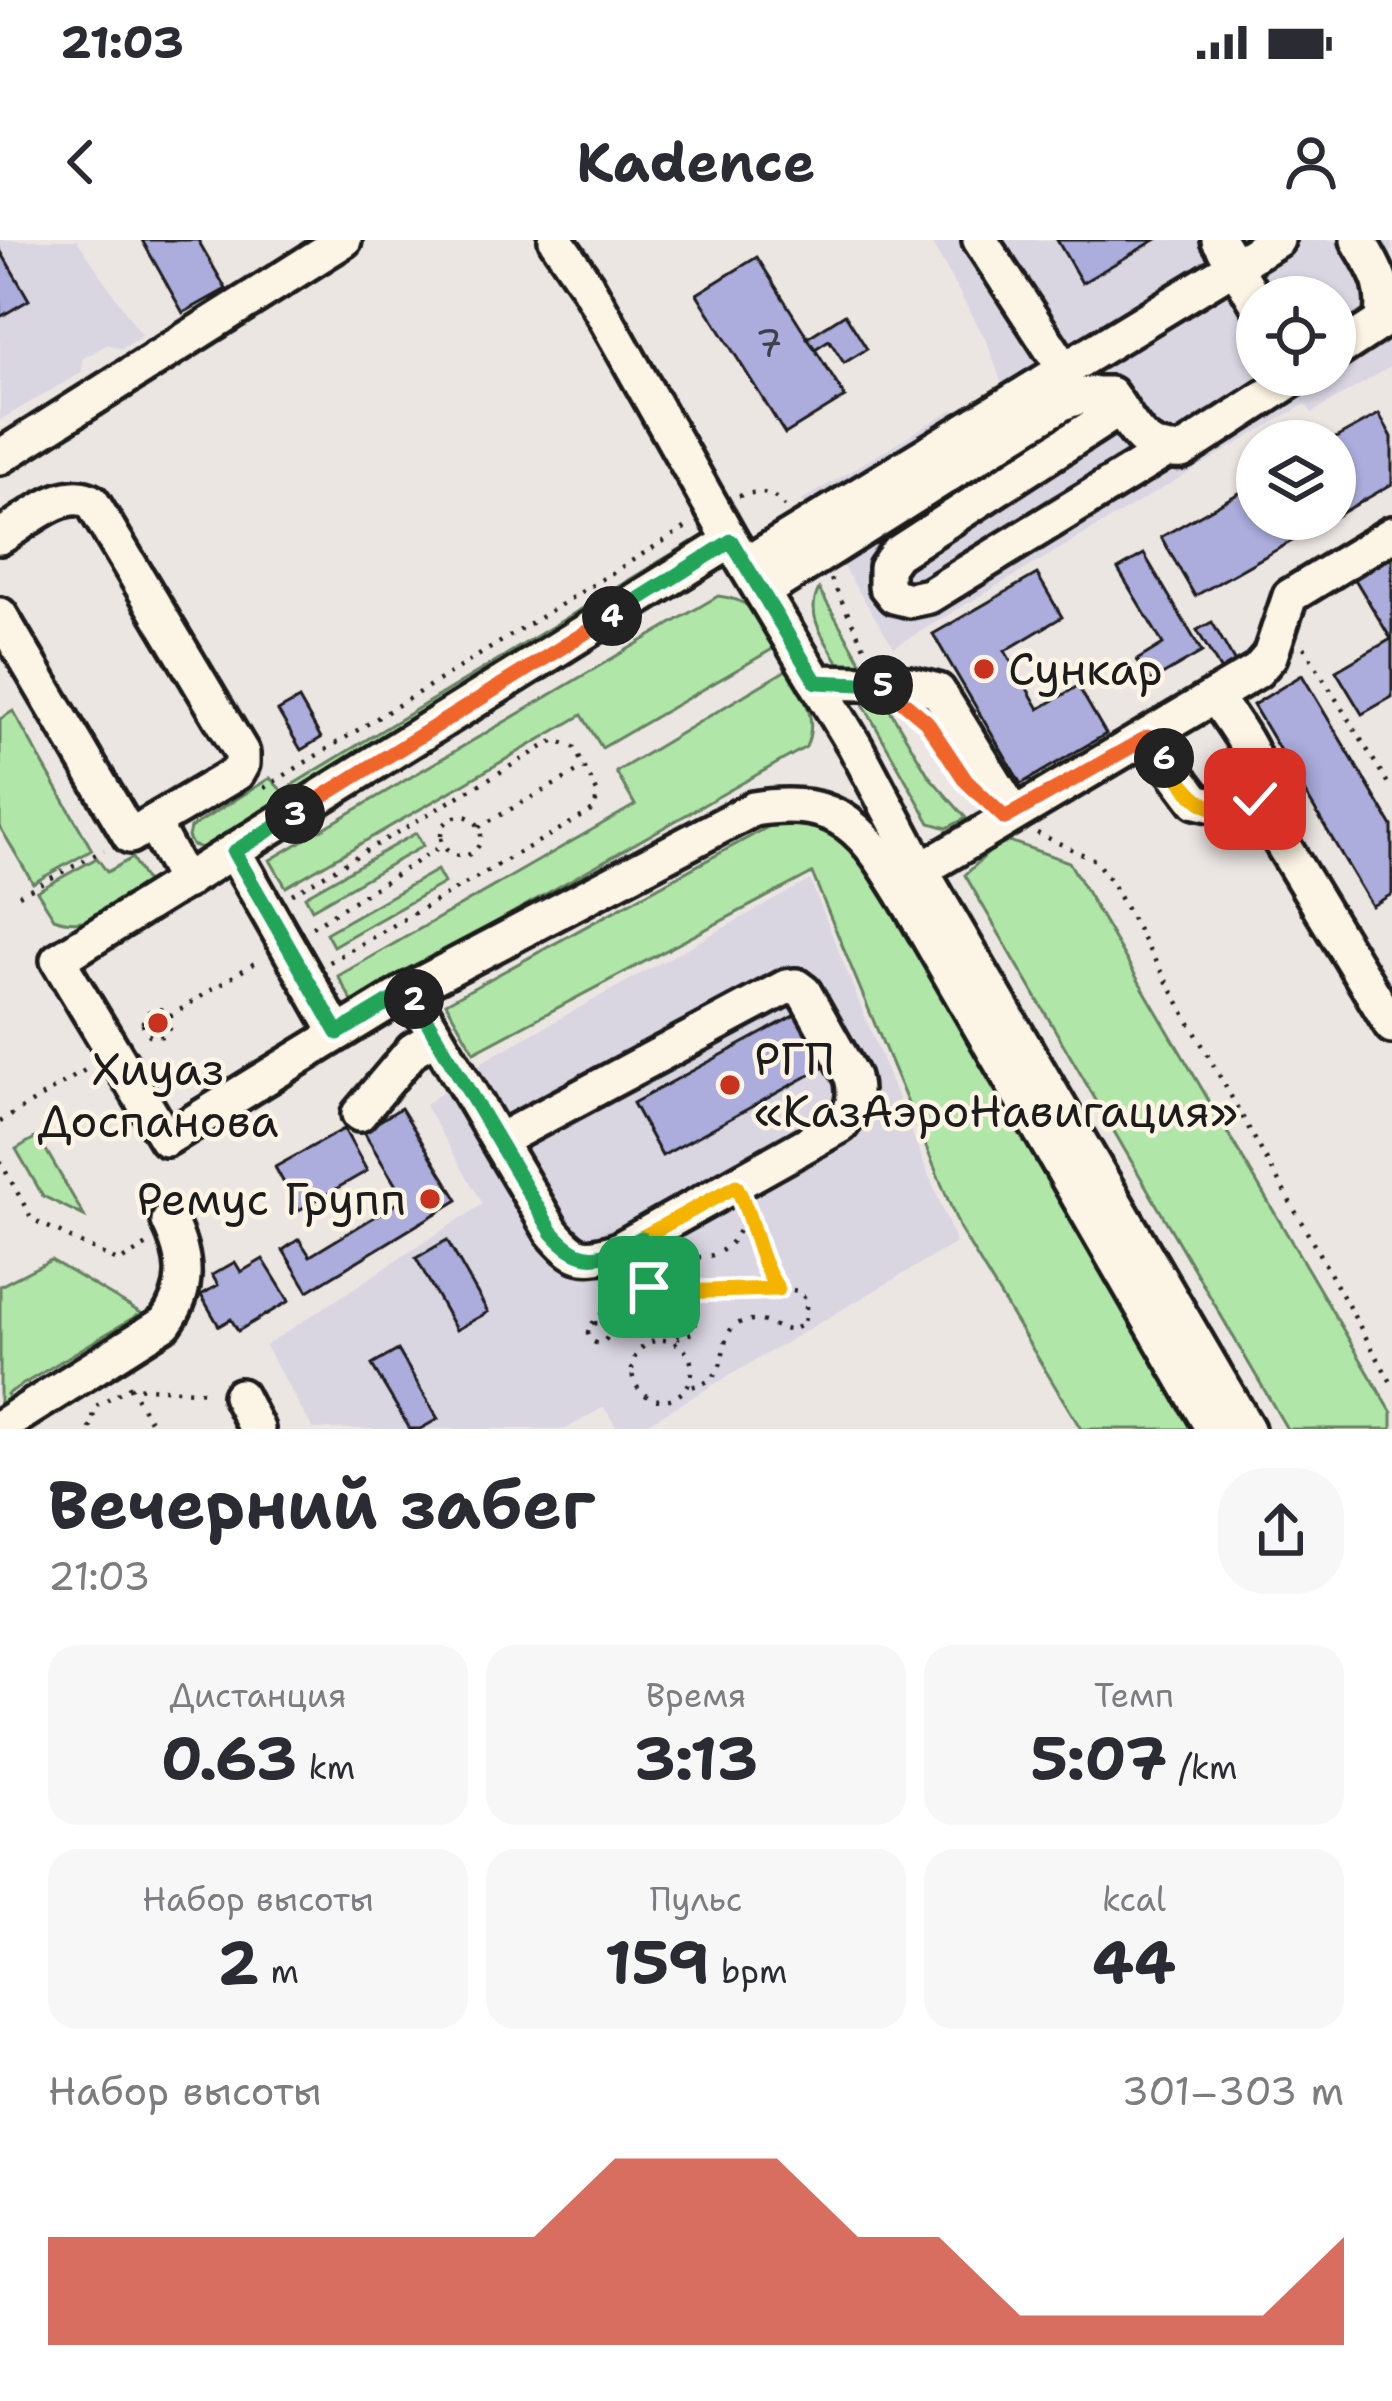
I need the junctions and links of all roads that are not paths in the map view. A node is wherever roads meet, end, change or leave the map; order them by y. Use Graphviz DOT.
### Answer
graph roads {
  1 [pos="344,240"];
  2 [pos="556,240"];
  3 [pos="980,240"];
  4 [pos="1276,240"];
  5 [pos="1358,240"];
  6 [pos="1227,253"];
  7 [pos="1356,338"];
  8 [pos="1065,370"];
  9 [pos="1267,396"];
  10 [pos="1120,409"];
  11 [pos="1162,453"];
  12 [pos="0,457"];
  13 [pos="1392,534"];
  14 [pos="0,537"];
  15 [pos="809,546"];
  16 [pos="747,565"];
  17 [pos="0,615"];
  18 [pos="816,682"];
  19 [pos="1216,697"];
  20 [pos="1148,737"];
  21 [pos="1255,799"];
  22 [pos="1009,816"];
  23 [pos="141,829"];
  24 [pos="234,852"];
  25 [pos="921,870"];
  26 [pos="185,882"];
  27 [pos="409,990"];
  28 [pos="1392,1025"];
  29 [pos="338,1033"];
  30 [pos="436,1036"];
  31 [pos="359,1114"];
  32 [pos="498,1141"];
  33 [pos="171,1225"];
  34 [pos="241,1396"];
  35 [pos="0,1426"];
  36 [pos="257,1429"];
  37 [pos="1213,1429"];
  38 [pos="1247,1429"];
  1 -- 12 [label="street"];
  2 -- 16 [label="street"];
  3 -- 8 [label="street"];
  4 -- 6 [label="street"];
  5 -- 7 [label="street"];
  6 -- 8 [label="street"];
  8 -- 15 [label="street"];
  9 -- 11 [label="street"];
  10 -- 11 [label="street"];
  10 -- 11 [label="street"];
  10 -- 15 [label="street"];
  13 -- 19 [label="street"];
  14 -- 23 [label="street"];
  15 -- 16 [label="street"];
  16 -- 18 [label="street"];
  16 -- 24 [label="street"];
  17 -- 23 [label="street"];
  18 -- 22 [label="street"];
  18 -- 25 [label="street"];
  19 -- 20 [label="street"];
  19 -- 21 [label="street"];
  20 -- 21 [label="street"];
  20 -- 22 [label="street"];
  21 -- 28 [label="street"];
  22 -- 25 [label="street"];
  23 -- 26 [label="street"];
  24 -- 26 [label="street"];
  24 -- 29 [label="street"];
  25 -- 38 [label="street"];
  26 -- 29 [label="street"];
  27 -- 29 [label="street"];
  27 -- 30 [label="street"];
  27 -- 37 [label="street"];
  30 -- 31 [label="street"];
  30 -- 32 [label="street"];
  32 -- 32 [label="street"];
  33 -- 35 [label="street"];
  34 -- 36 [label="street"];
}
